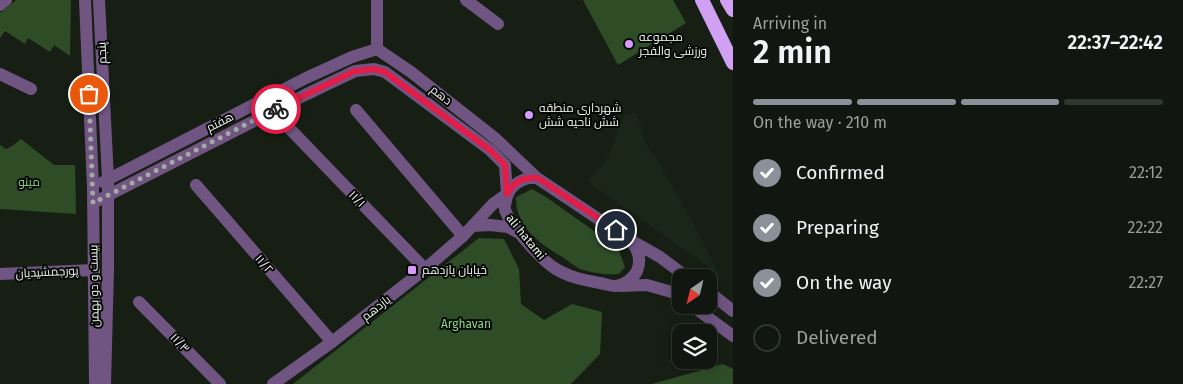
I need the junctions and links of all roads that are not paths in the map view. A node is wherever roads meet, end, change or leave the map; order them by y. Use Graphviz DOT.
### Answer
graph roads {
  1 [pos="6,0"];
  2 [pos="85,0"];
  3 [pos="99,0"];
  4 [pos="377,0"];
  5 [pos="466,0"];
  6 [pos="702,0"];
  7 [pos="727,0"];
  8 [pos="0,4"];
  9 [pos="733,10"];
  10 [pos="498,24"];
  11 [pos="377,50"];
  12 [pos="733,64"];
  13 [pos="374,69"];
  14 [pos="0,74"];
  15 [pos="31,89"];
  16 [pos="356,110"];
  17 [pos="289,128"];
  18 [pos="538,178"];
  19 [pos="108,180"];
  20 [pos="196,185"];
  21 [pos="93,188"];
  22 [pos="507,194"];
  23 [pos="108,195"];
  24 [pos="93,203"];
  25 [pos="473,226"];
  26 [pos="522,235"];
  27 [pos="463,236"];
  28 [pos="630,240"];
  29 [pos="425,269"];
  30 [pos="676,269"];
  31 [pos="94,270"];
  32 [pos="0,274"];
  33 [pos="615,286"];
  34 [pos="672,293"];
  35 [pos="718,299"];
  36 [pos="140,302"];
  37 [pos="733,311"];
  38 [pos="703,314"];
  39 [pos="733,336"];
  40 [pos="332,342"];
  41 [pos="95,384"];
  42 [pos="106,384"];
  43 [pos="220,384"];
  44 [pos="273,384"];
  1 -- 8 [label="street"];
  2 -- 21 [label="street, پنجم"];
  3 -- 19 [label="street, پنجم"];
  4 -- 11 [label="street"];
  5 -- 10 [label="street"];
  6 -- 12 [label="highway"];
  7 -- 9 [label="highway"];
  11 -- 13 [label="street"];
  11 -- 18 [label="street, دهم"];
  11 -- 19 [label="street, هفتم"];
  13 -- 22 [label="street, دهم"];
  13 -- 23 [label="street, هفتم"];
  14 -- 15 [label="street"];
  16 -- 27 [label="street"];
  17 -- 29 [label="street, ۱۱/۱"];
  18 -- 22 [label="street, ali hatami"];
  18 -- 28 [label="street"];
  19 -- 21 [label="street, هفتم"];
  19 -- 23 [label="street, پنجم"];
  20 -- 40 [label="street, ۱۱/۲"];
  21 -- 24 [label="street, بیست و دو بهمن"];
  22 -- 25 [label="street, یازدهم"];
  22 -- 26 [label="street, ali hatami"];
  23 -- 24 [label="street, هفتم"];
  23 -- 42 [label="street, بیست و دو بهمن"];
  24 -- 31 [label="street, بیست و دو بهمن"];
  25 -- 26 [label="street"];
  25 -- 27 [label="street, یازدهم"];
  26 -- 33 [label="street, ali hatami"];
  27 -- 29 [label="street, یازدهم"];
  28 -- 30 [label="street"];
  28 -- 33 [label="street"];
  29 -- 40 [label="street, یازدهم"];
  31 -- 32 [label="street, پورجمشیدیان"];
  31 -- 41 [label="street, بیست و دو بهمن"];
  33 -- 34 [label="street, ali hatami"];
  35 -- 37 [label="street"];
  36 -- 43 [label="street, ۱۱/۳"];
  38 -- 39 [label="street"];
  40 -- 44 [label="street, یازدهم"];
}
